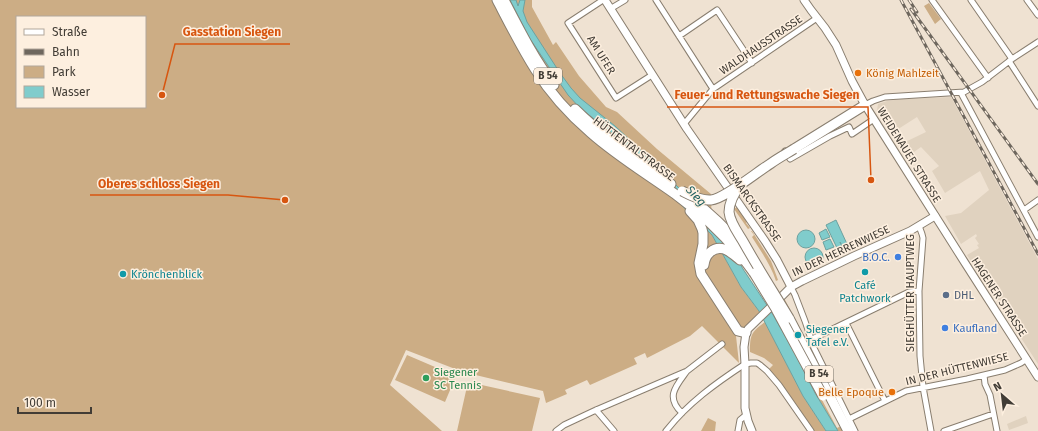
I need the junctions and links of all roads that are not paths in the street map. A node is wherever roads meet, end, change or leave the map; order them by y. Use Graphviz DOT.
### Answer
graph roads {
  1 [pos="497,0"];
  2 [pos="504,0"];
  3 [pos="604,0"];
  4 [pos="624,0"];
  5 [pos="656,0"];
  6 [pos="800,0"];
  7 [pos="804,0"];
  8 [pos="932,0"];
  9 [pos="971,0"];
  10 [pos="1027,0"];
  11 [pos="610,9"];
  12 [pos="811,10"];
  13 [pos="1038,15"];
  14 [pos="817,18"];
  15 [pos="679,36"];
  16 [pos="1038,42"];
  17 [pos="1011,60"];
  18 [pos="752,63"];
  19 [pos="652,75"];
  20 [pos="988,78"];
  21 [pos="713,89"];
  22 [pos="961,93"];
  23 [pos="865,105"];
  24 [pos="1038,106"];
  25 [pos="874,120"];
  26 [pos="684,124"];
  27 [pos="741,184"];
  28 [pos="729,190"];
  29 [pos="679,193"];
  30 [pos="1038,200"];
  31 [pos="1024,210"];
  32 [pos="935,216"];
  33 [pos="919,226"];
  34 [pos="942,228"];
  35 [pos="1038,237"];
  36 [pos="704,252"];
  37 [pos="755,268"];
  38 [pos="791,287"];
  39 [pos="919,291"];
  40 [pos="846,322"];
  41 [pos="746,333"];
  42 [pos="812,339"];
  43 [pos="722,344"];
  44 [pos="1027,359"];
  45 [pos="745,364"];
  46 [pos="687,371"];
  47 [pos="984,375"];
  48 [pos="1038,377"];
  49 [pos="923,388"];
  50 [pos="885,401"];
  51 [pos="596,410"];
  52 [pos="682,413"];
  53 [pos="993,414"];
  54 [pos="746,415"];
  55 [pos="849,419"];
  56 [pos="556,431"];
  57 [pos="614,431"];
  58 [pos="666,431"];
  59 [pos="738,431"];
  60 [pos="752,431"];
  61 [pos="811,431"];
  62 [pos="841,431"];
  63 [pos="848,431"];
  64 [pos="856,431"];
  65 [pos="931,431"];
  66 [pos="944,431"];
  67 [pos="997,431"];
  1 -- 29 [label="highway, HÜTTENTALSTRASSE / B 54"];
  2 -- 29 [label="highway, HÜTTENTALSTRASSE / B 54"];
  3 -- 11 [label="street, BISMARCKSTRASSE"];
  3 -- 19 [label="street, AM UFER"];
  4 -- 11 [label="street"];
  5 -- 15 [label="street"];
  6 -- 12 [label="street, WEIDENAUER STRASSE"];
  7 -- 12 [label="street, WEIDENAUER STRASSE"];
  8 -- 20 [label="street"];
  9 -- 17 [label="street"];
  10 -- 13 [label="street"];
  11 -- 19 [label="street, BISMARCKSTRASSE"];
  12 -- 14 [label="street, WEIDENAUER STRASSE"];
  14 -- 18 [label="street, WALDHAUSSTRASSE"];
  14 -- 23 [label="street, WEIDENAUER STRASSE"];
  15 -- 18 [label="street"];
  15 -- 21 [label="street"];
  16 -- 17 [label="street"];
  17 -- 20 [label="street"];
  17 -- 24 [label="street"];
  18 -- 21 [label="street, WALDHAUSSTRASSE"];
  19 -- 26 [label="street, BISMARCKSTRASSE"];
  20 -- 22 [label="street"];
  21 -- 26 [label="street, WALDHAUSSTRASSE"];
  22 -- 23 [label="street"];
  22 -- 31 [label="street"];
  23 -- 25 [label="street, WEIDENAUER STRASSE"];
  23 -- 27 [label="highway, bridge"];
  25 -- 28 [label="street"];
  25 -- 32 [label="street, WEIDENAUER STRASSE"];
  26 -- 28 [label="street, BISMARCKSTRASSE"];
  27 -- 29 [label="highway, bridge"];
  27 -- 37 [label="highway, bridge"];
  28 -- 38 [label="street, BISMARCKSTRASSE"];
  29 -- 36 [label="highway"];
  29 -- 37 [label="highway, HÜTTENTALSTRASSE / B 54, bridge"];
  30 -- 31 [label="street"];
  31 -- 35 [label="street"];
  32 -- 33 [label="street, IN DER HERRENWIESE"];
  32 -- 34 [label="street, WEIDENAUER STRASSE"];
  33 -- 38 [label="street, IN DER HERRENWIESE"];
  33 -- 39 [label="street, SIEGHÜTTER HAUPTWEG"];
  34 -- 44 [label="street, HAGENER STRASSE"];
  36 -- 37 [label="highway"];
  36 -- 41 [label="highway"];
  37 -- 62 [label="highway, HÜTTENTALSTRASSE / B 54, bridge"];
  37 -- 63 [label="highway, HÜTTENTALSTRASSE / B 54, bridge"];
  38 -- 41 [label="street, IN DER HERRENWIESE, bridge"];
  38 -- 42 [label="street, BISMARCKSTRASSE"];
  39 -- 40 [label="street"];
  39 -- 49 [label="street, SIEGHÜTTER HAUPTWEG"];
  40 -- 42 [label="street"];
  40 -- 50 [label="street"];
  41 -- 45 [label="street"];
  42 -- 55 [label="street, BISMARCKSTRASSE"];
  43 -- 46 [label="street"];
  44 -- 47 [label="street, IN DER HÜTTENWIESE"];
  44 -- 48 [label="street, HAGENER STRASSE"];
  45 -- 52 [label="street"];
  45 -- 54 [label="street"];
  45 -- 61 [label="street"];
  46 -- 51 [label="street"];
  46 -- 52 [label="street"];
  47 -- 49 [label="street, IN DER HÜTTENWIESE"];
  47 -- 53 [label="street"];
  49 -- 50 [label="street, IN DER HÜTTENWIESE"];
  49 -- 65 [label="street, SIEGHÜTTER HAUPTWEG"];
  50 -- 55 [label="street, IN DER HÜTTENWIESE"];
  51 -- 56 [label="street"];
  51 -- 57 [label="street"];
  52 -- 58 [label="street"];
  53 -- 66 [label="street"];
  53 -- 67 [label="street"];
  54 -- 59 [label="street"];
  54 -- 60 [label="street"];
  55 -- 64 [label="street, BISMARCKSTRASSE"];
}
